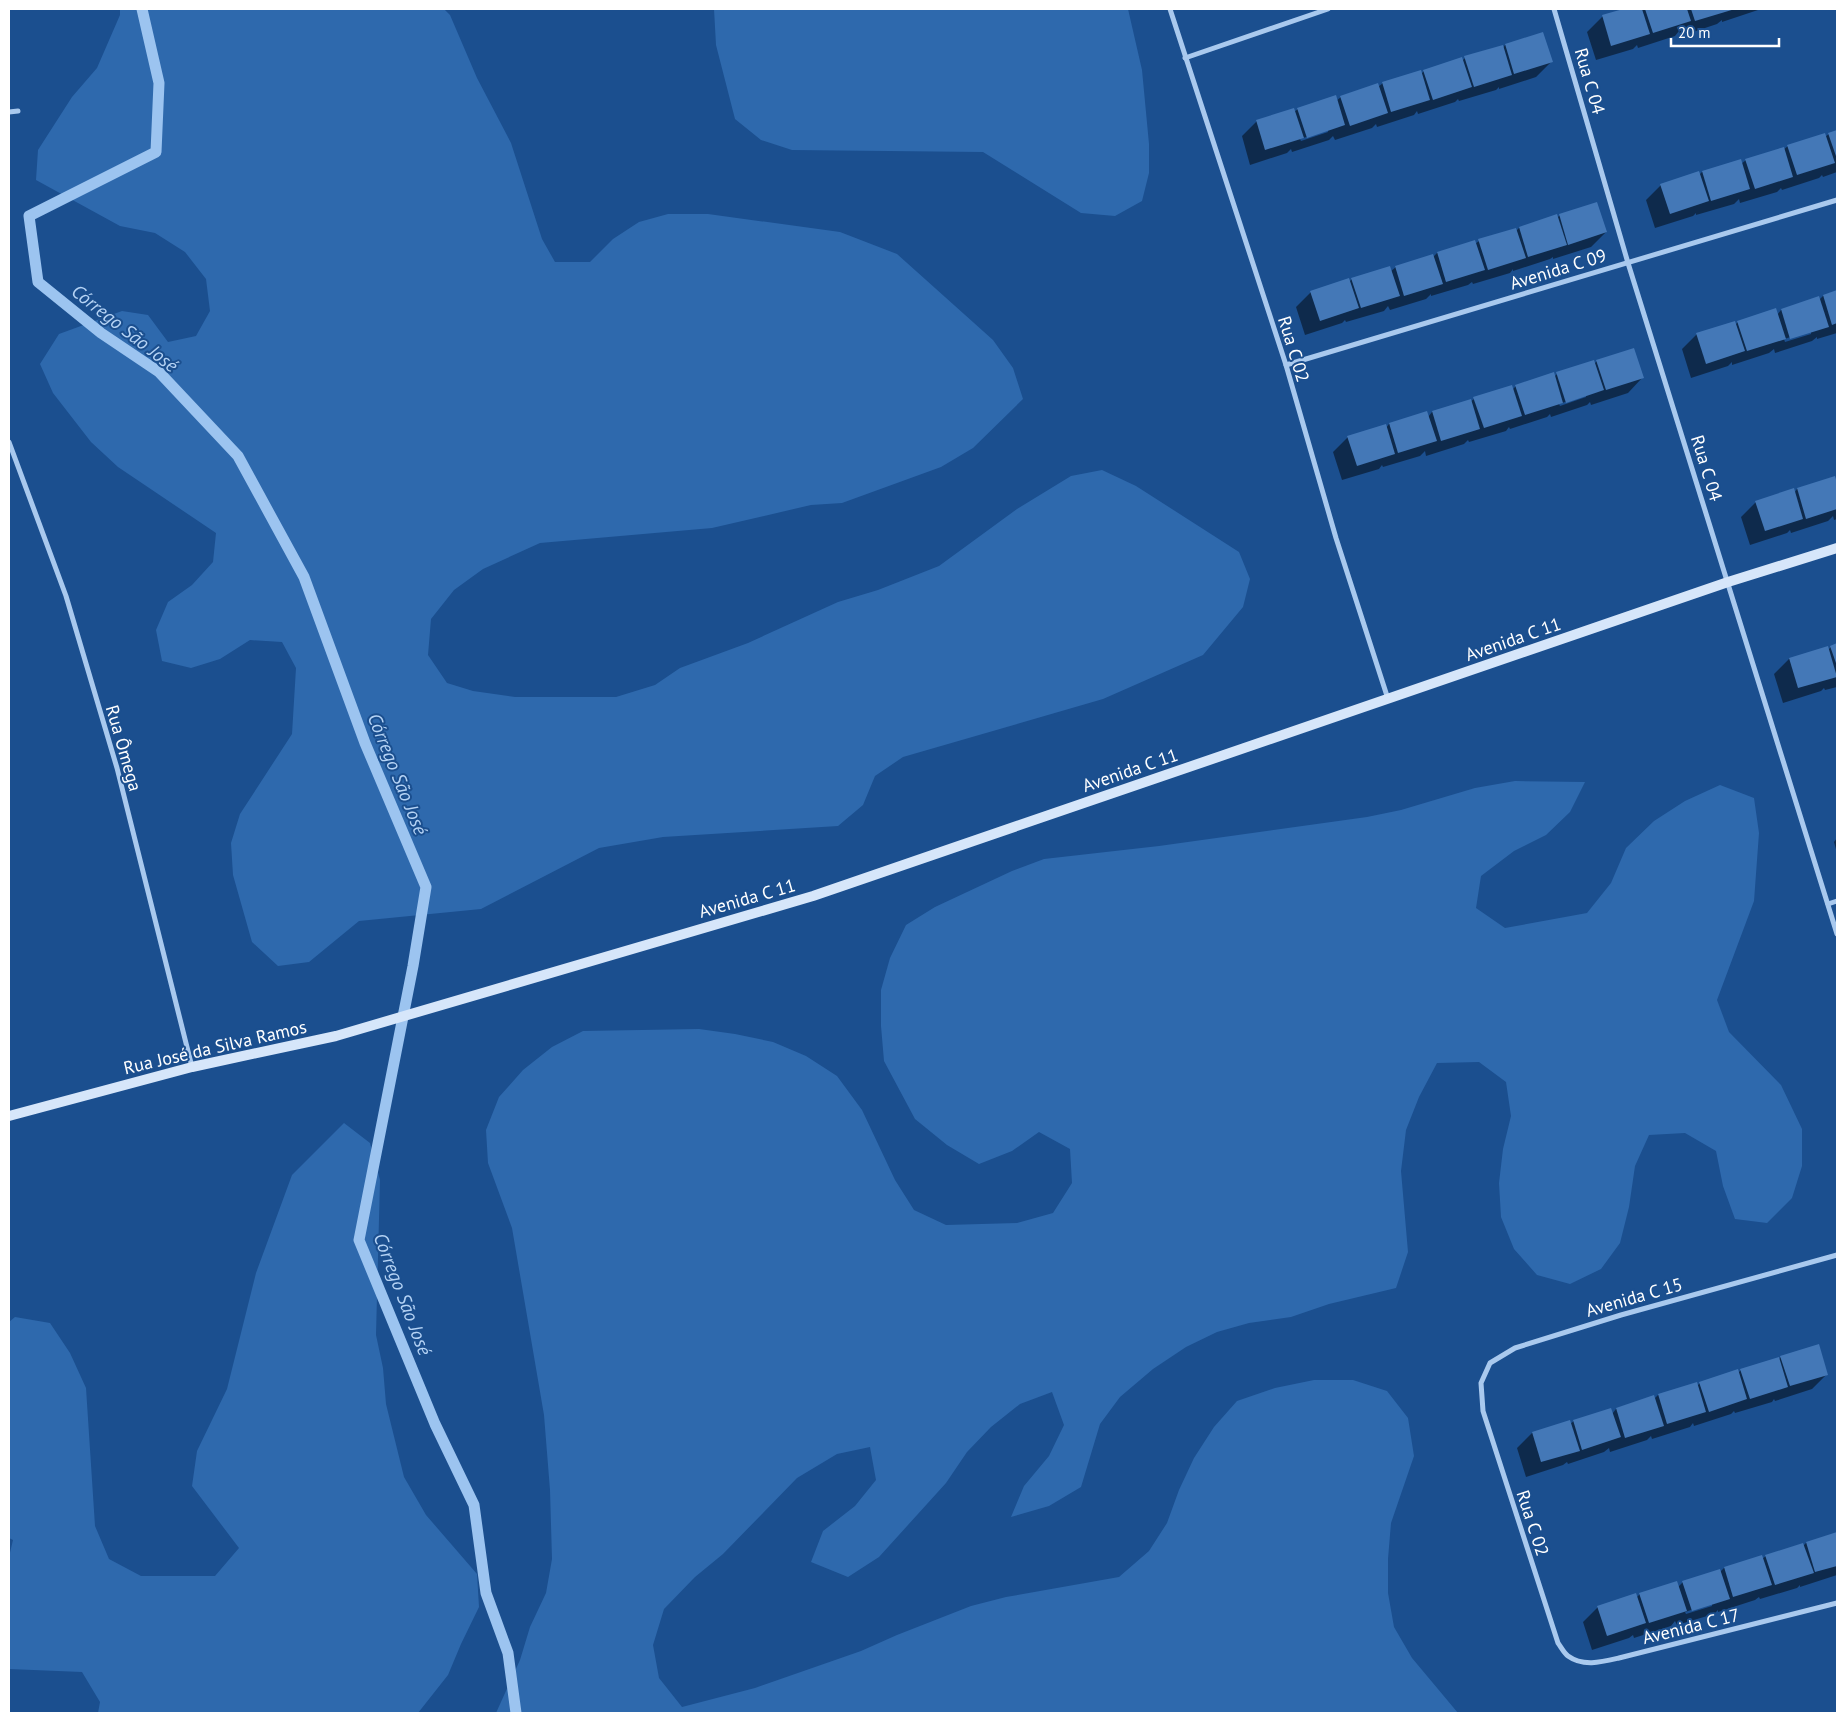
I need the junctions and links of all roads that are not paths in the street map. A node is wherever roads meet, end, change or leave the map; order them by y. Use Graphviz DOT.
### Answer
graph roads {
  1 [pos="1170,9"];
  2 [pos="1328,9"];
  3 [pos="1554,9"];
  4 [pos="1185,58"];
  5 [pos="18,110"];
  6 [pos="9,112"];
  7 [pos="1837,200"];
  8 [pos="1628,263"];
  9 [pos="1286,365"];
  10 [pos="9,442"];
  11 [pos="1837,548"];
  12 [pos="1728,582"];
  13 [pos="1388,699"];
  14 [pos="1837,901"];
  15 [pos="1828,904"];
  16 [pos="1837,934"];
  17 [pos="429,1009"];
  18 [pos="192,1067"];
  19 [pos="9,1116"];
  20 [pos="1837,1254"];
  21 [pos="1483,1411"];
  22 [pos="1837,1603"];
  23 [pos="1558,1643"];
  1 -- 4 [label="street, Rua C 02"];
  2 -- 4 [label="street"];
  3 -- 8 [label="street, Rua C 04"];
  4 -- 9 [label="street, Rua C 02"];
  5 -- 6 [label="street"];
  7 -- 8 [label="street, Avenida C 09"];
  8 -- 9 [label="street, Avenida C 09"];
  8 -- 12 [label="street, Rua C 04"];
  9 -- 13 [label="street, Rua C 02"];
  10 -- 18 [label="street, Rua Ômega"];
  11 -- 12 [label="street, Avenida C 11"];
  12 -- 13 [label="street, Avenida C 11"];
  12 -- 15 [label="street, Rua C 04"];
  13 -- 17 [label="street, Avenida C 11"];
  14 -- 15 [label="street"];
  15 -- 16 [label="street, Rua C 04"];
  17 -- 18 [label="street, Rua José da Silva Ramos"];
  18 -- 19 [label="street, Rua José da Silva Ramos"];
  20 -- 21 [label="street, Avenida C 15"];
  21 -- 23 [label="street, Rua C 02"];
  22 -- 23 [label="street, Avenida C 17"];
}
